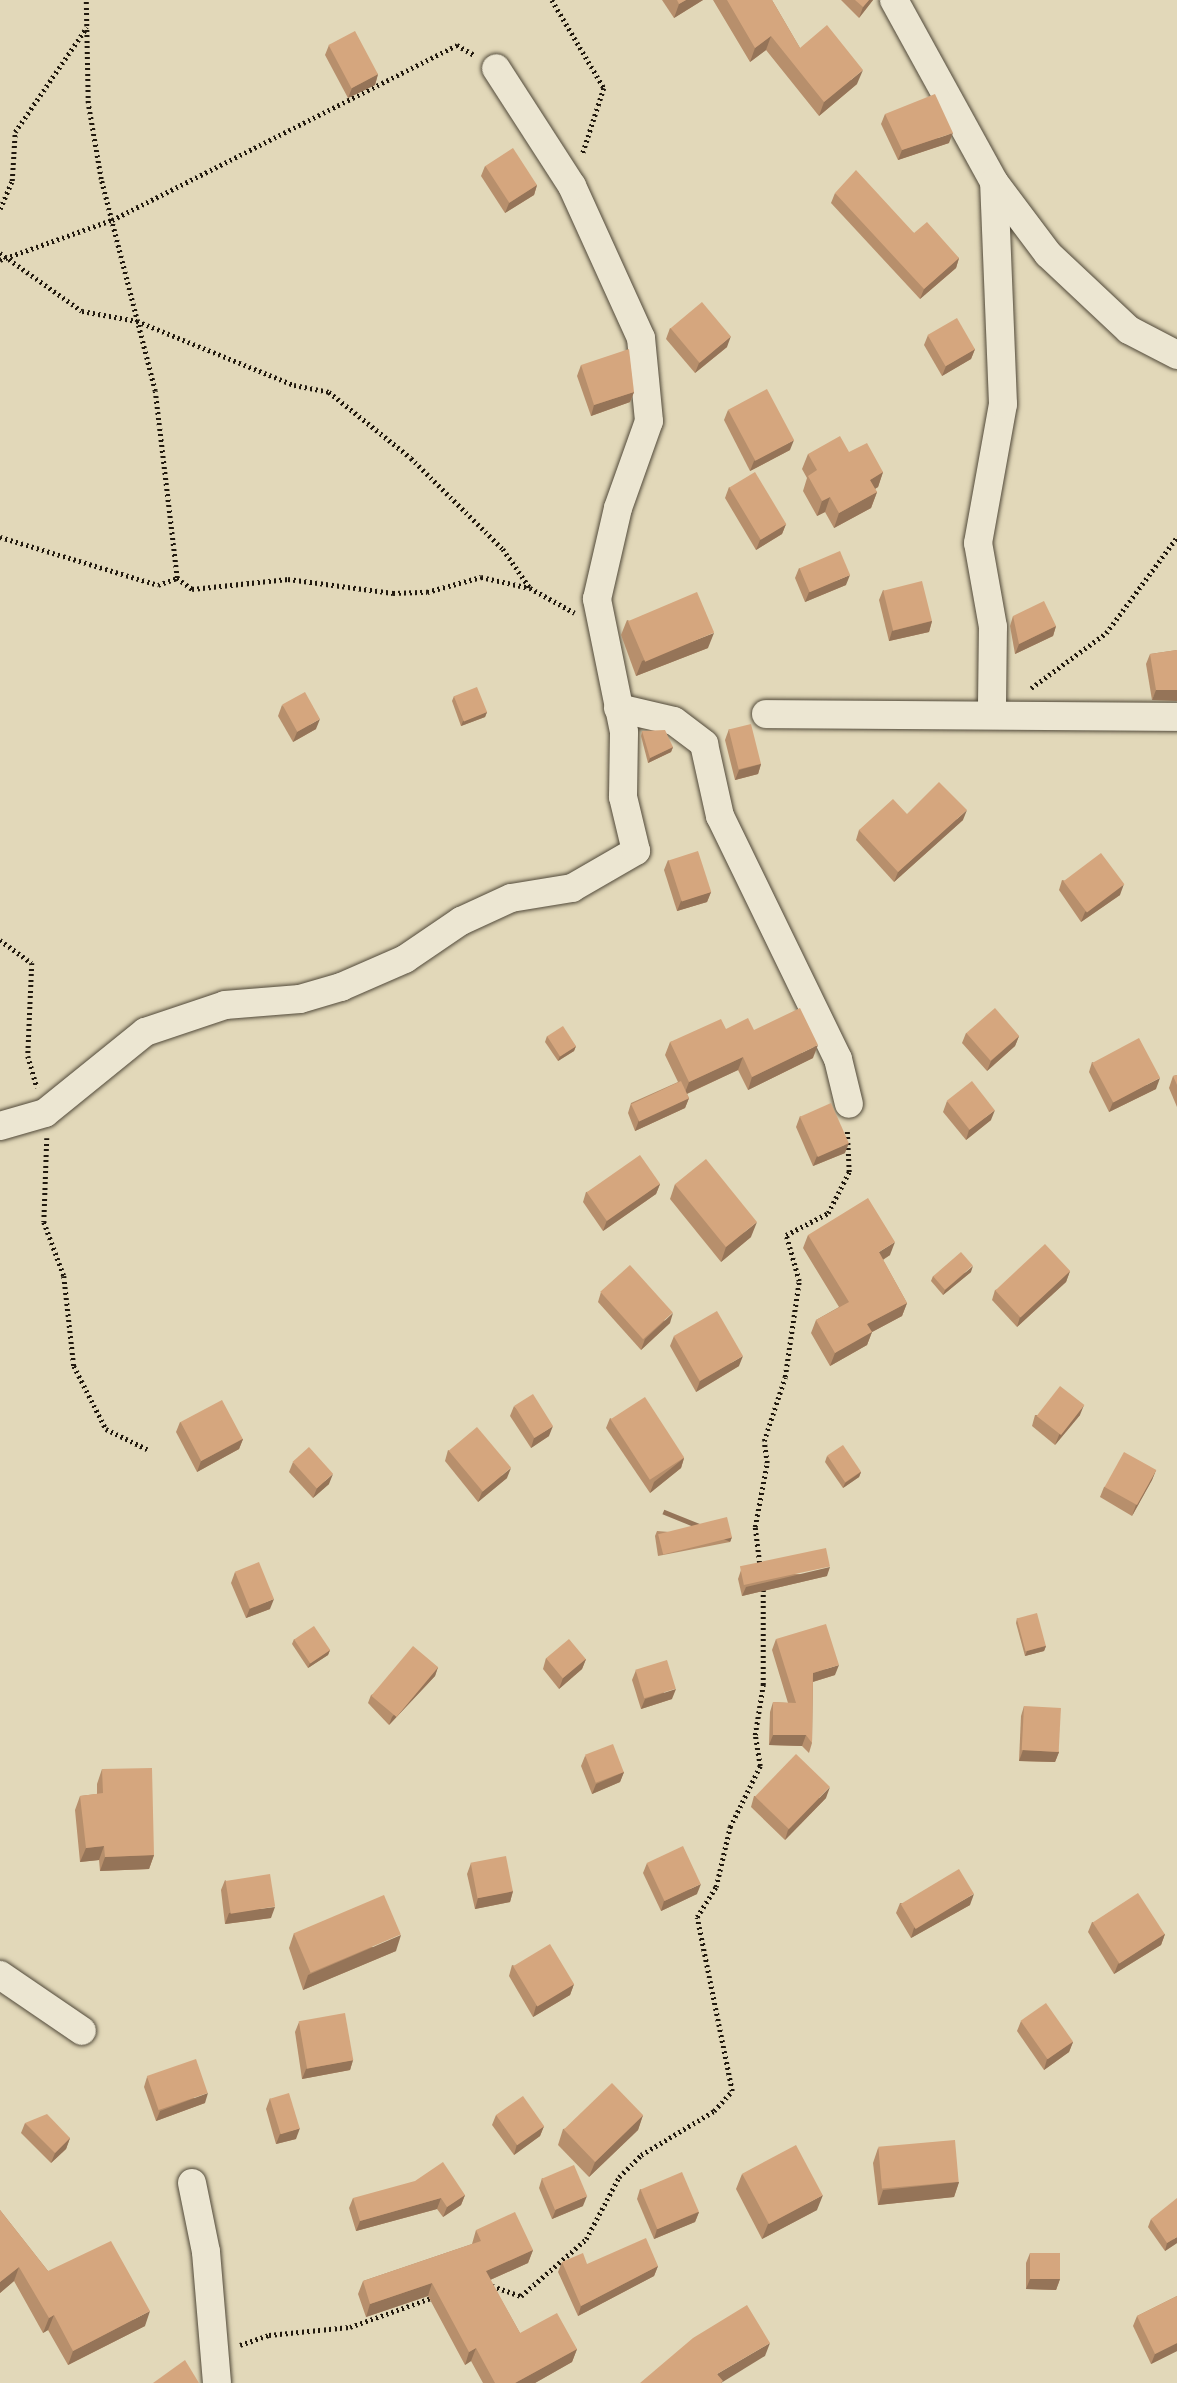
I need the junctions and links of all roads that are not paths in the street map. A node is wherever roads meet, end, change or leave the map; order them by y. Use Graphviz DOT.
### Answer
graph roads {
  1 [pos="894,0"];
  2 [pos="496,68"];
  3 [pos="994,182"];
  4 [pos="1177,355"];
  5 [pos="618,708"];
  6 [pos="991,709"];
  7 [pos="766,714"];
  8 [pos="1177,717"];
  9 [pos="849,1104"];
  10 [pos="0,1126"];
  11 [pos="0,1975"];
  12 [pos="82,2031"];
  13 [pos="192,2183"];
  14 [pos="217,2383"];
  1 -- 3 [label="street"];
  2 -- 5 [label="street"];
  3 -- 4 [label="street"];
  3 -- 6 [label="street"];
  5 -- 9 [label="street"];
  5 -- 10 [label="street"];
  6 -- 7 [label="street"];
  6 -- 8 [label="street"];
  11 -- 12 [label="street"];
  13 -- 14 [label="street"];
}
